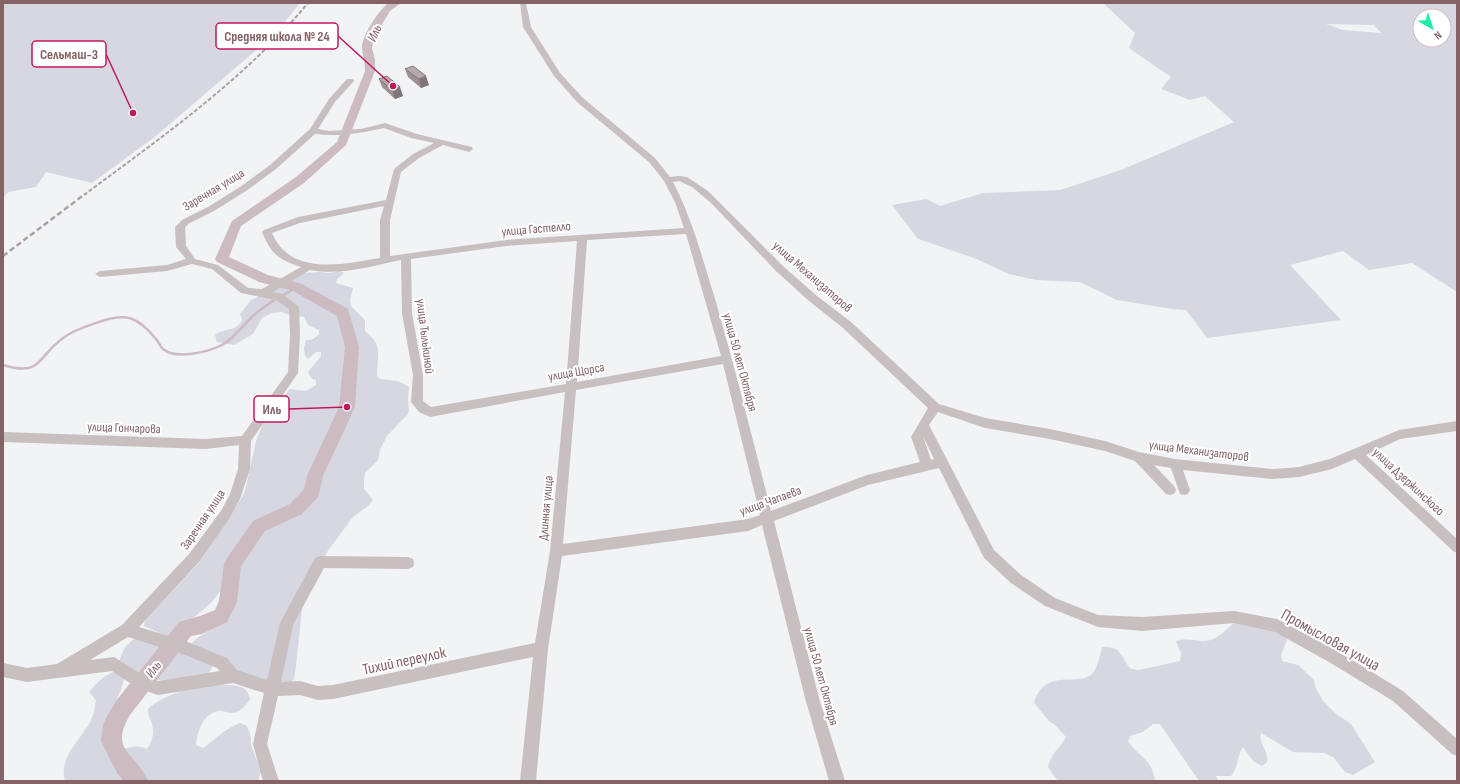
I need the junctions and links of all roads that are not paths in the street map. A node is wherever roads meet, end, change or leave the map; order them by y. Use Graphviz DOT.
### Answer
graph roads {
  1 [pos="523,3"];
  2 [pos="350,81"];
  3 [pos="313,131"];
  4 [pos="443,142"];
  5 [pos="470,149"];
  6 [pos="668,180"];
  7 [pos="388,202"];
  8 [pos="690,231"];
  9 [pos="582,237"];
  10 [pos="406,256"];
  11 [pos="385,260"];
  12 [pos="192,261"];
  13 [pos="310,266"];
  14 [pos="100,274"];
  15 [pos="264,293"];
  16 [pos="726,359"];
  17 [pos="570,386"];
  18 [pos="935,407"];
  19 [pos="430,412"];
  20 [pos="923,424"];
  21 [pos="1457,426"];
  22 [pos="3,437"];
  23 [pos="245,440"];
  24 [pos="1357,454"];
  25 [pos="1139,457"];
  26 [pos="942,462"];
  27 [pos="1175,464"];
  28 [pos="927,465"];
  29 [pos="1170,490"];
  30 [pos="1184,490"];
  31 [pos="766,518"];
  32 [pos="1457,547"];
  33 [pos="556,552"];
  34 [pos="408,563"];
  35 [pos="127,630"];
  36 [pos="541,649"];
  37 [pos="3,670"];
  38 [pos="57,672"];
  39 [pos="233,676"];
  40 [pos="273,689"];
  41 [pos="1457,749"];
  42 [pos="271,781"];
  43 [pos="528,781"];
  44 [pos="838,781"];
  1 -- 6 [label="street, улица 50 лет Октября"];
  2 -- 3 [label="street, Заречная улица"];
  3 -- 4 [label="street"];
  3 -- 12 [label="street, Заречная улица"];
  4 -- 5 [label="street"];
  4 -- 7 [label="street"];
  6 -- 8 [label="street, улица 50 лет Октября"];
  6 -- 18 [label="street, улица Механизаторов"];
  7 -- 11 [label="street"];
  7 -- 13 [label="street, улица Гастелло"];
  8 -- 9 [label="street, улица Гастелло"];
  8 -- 16 [label="street, улица 50 лет Октября"];
  9 -- 10 [label="street, улица Гастелло"];
  9 -- 17 [label="street, Длинная улица"];
  10 -- 11 [label="street, улица Гастелло"];
  10 -- 19 [label="street, улица Тылькиной"];
  11 -- 13 [label="street, улица Гастелло"];
  12 -- 14 [label="street"];
  12 -- 15 [label="street"];
  13 -- 15 [label="street"];
  15 -- 23 [label="street"];
  16 -- 17 [label="street, улица Щорса"];
  16 -- 31 [label="street, улица 50 лет Октября"];
  17 -- 19 [label="street, улица Щорса"];
  17 -- 33 [label="street, Длинная улица"];
  18 -- 20 [label="street"];
  18 -- 25 [label="street, улица Механизаторов"];
  20 -- 26 [label="street"];
  20 -- 28 [label="street"];
  21 -- 24 [label="street, улица Механизаторов"];
  22 -- 23 [label="street, улица Гончарова"];
  23 -- 35 [label="street, Заречная улица"];
  24 -- 27 [label="street, улица Механизаторов"];
  24 -- 32 [label="street, улица Дзержинского"];
  25 -- 27 [label="street, улица Механизаторов"];
  25 -- 29 [label="street"];
  26 -- 28 [label="street, улица Чапаева"];
  26 -- 41 [label="street, Промысловая улица"];
  27 -- 30 [label="street"];
  28 -- 31 [label="street, улица Чапаева"];
  31 -- 33 [label="street, улица Чапаева"];
  31 -- 44 [label="street, улица 50 лет Октября"];
  33 -- 36 [label="street, Длинная улица"];
  34 -- 40 [label="street"];
  35 -- 38 [label="street, Заречная улица"];
  35 -- 39 [label="street"];
  36 -- 40 [label="street, Тихий переулок"];
  36 -- 43 [label="street, Длинная улица"];
  37 -- 38 [label="street"];
  38 -- 39 [label="street"];
  39 -- 40 [label="street"];
  40 -- 42 [label="street"];
}
